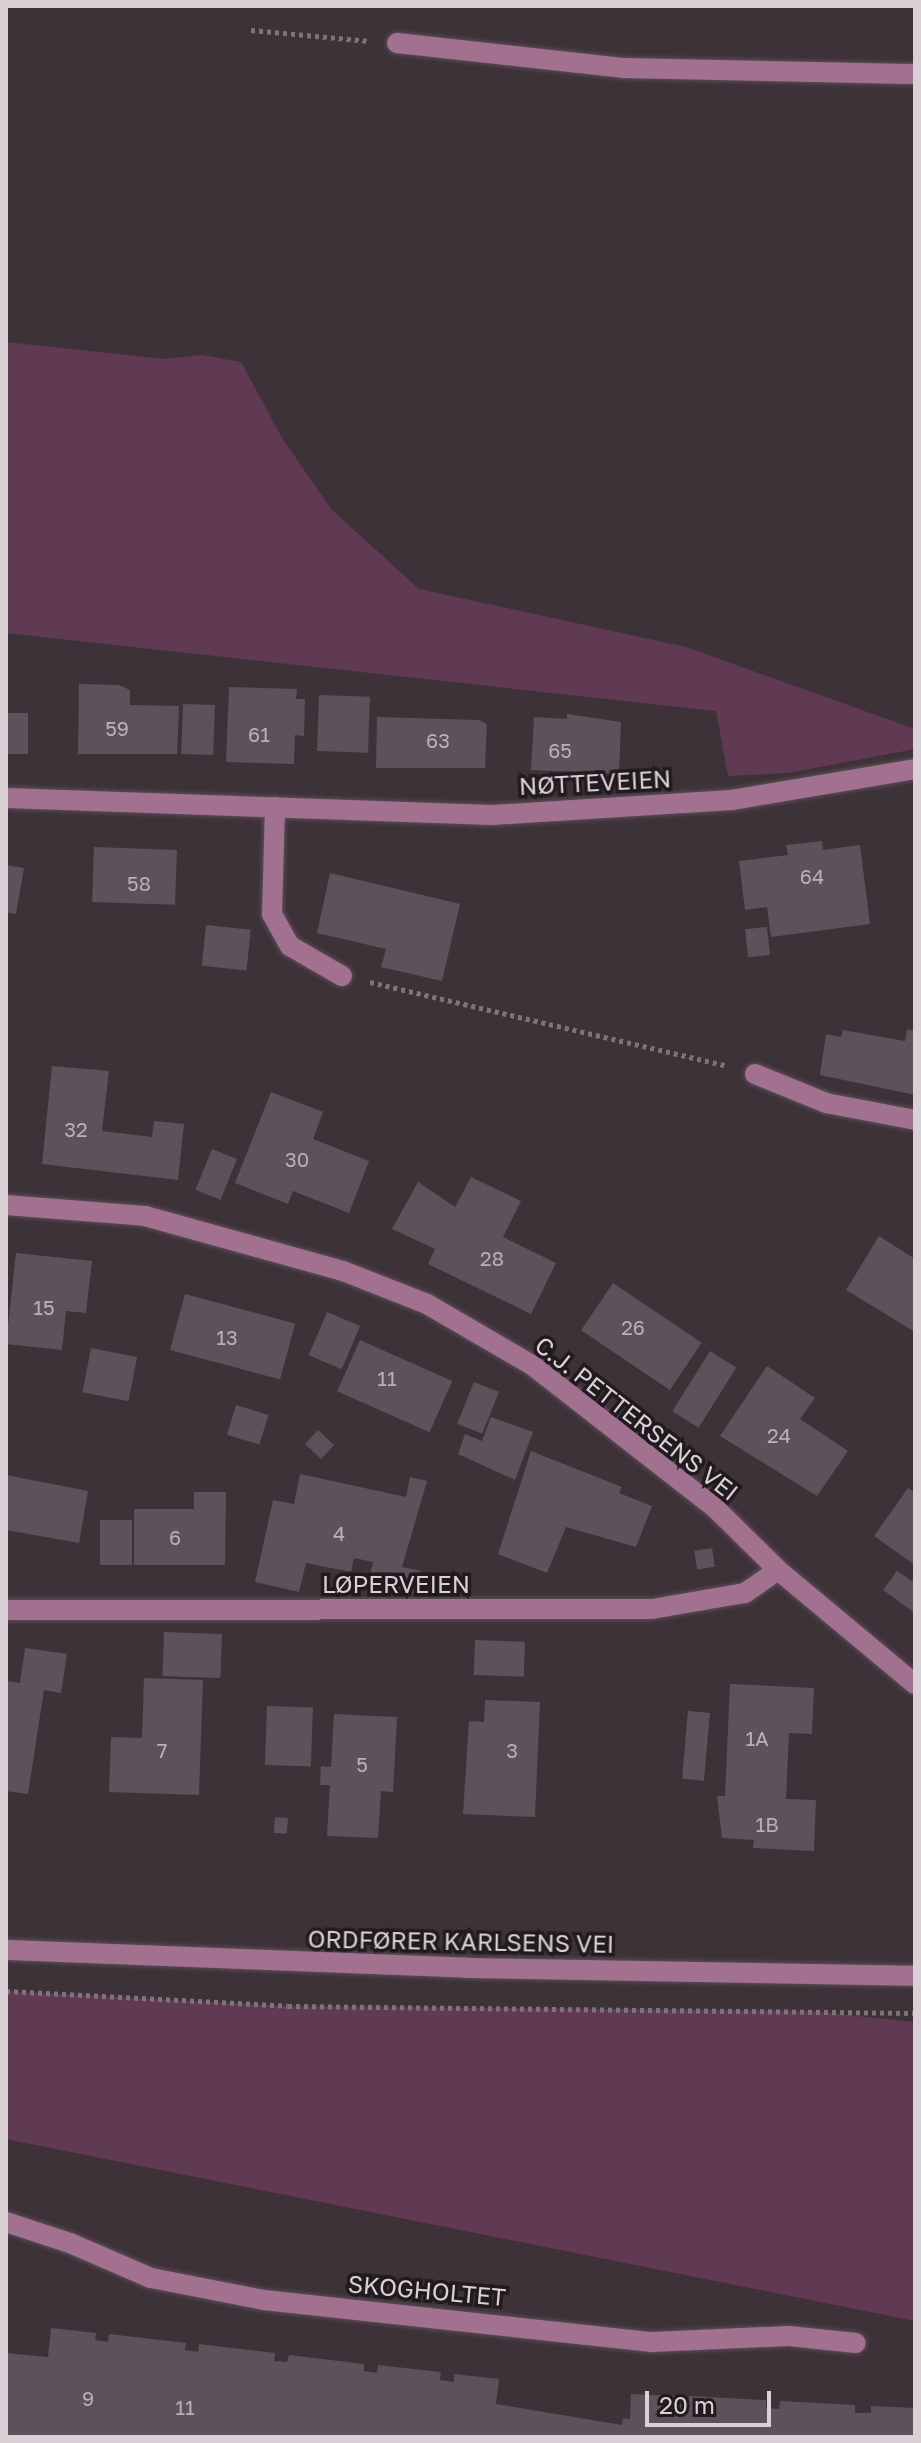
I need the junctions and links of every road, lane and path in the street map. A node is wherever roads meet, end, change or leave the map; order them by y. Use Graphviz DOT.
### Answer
graph roads {
  1 [pos="251,30"];
  2 [pos="397,43"];
  3 [pos="915,74"];
  4 [pos="915,769"];
  5 [pos="6,798"];
  6 [pos="275,807"];
  7 [pos="342,976"];
  8 [pos="755,1074"];
  9 [pos="915,1120"];
  10 [pos="6,1205"];
  11 [pos="778,1570"];
  12 [pos="6,1610"];
  13 [pos="915,1684"];
  14 [pos="6,1950"];
  15 [pos="915,1976"];
  16 [pos="6,1991"];
  17 [pos="915,2013"];
  18 [pos="6,2222"];
  19 [pos="856,2343"];
  1 -- 2 [label="path"];
  2 -- 3 [label="street"];
  4 -- 6 [label="street, NØTTEVEIEN"];
  5 -- 6 [label="street, NØTTEVEIEN"];
  6 -- 7 [label="street"];
  7 -- 8 [label="path"];
  8 -- 9 [label="street"];
  10 -- 11 [label="street, C.J. PETTERSENS VEI"];
  11 -- 12 [label="street, LØPERVEIEN"];
  11 -- 13 [label="street, C.J. PETTERSENS VEI"];
  14 -- 15 [label="street, ORDFØRER KARLSENS VEI"];
  16 -- 17 [label="path"];
  18 -- 19 [label="street, SKOGHOLTET"];
}
